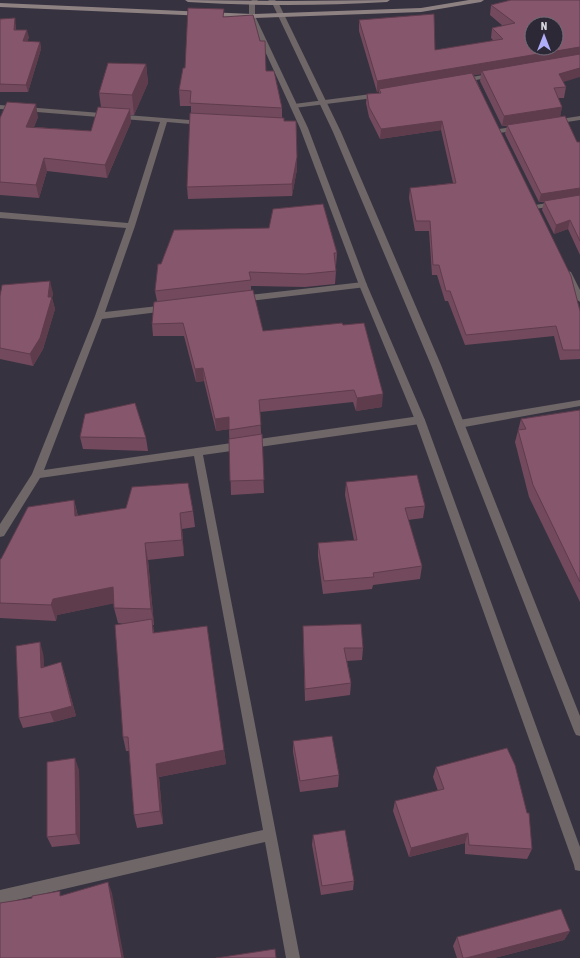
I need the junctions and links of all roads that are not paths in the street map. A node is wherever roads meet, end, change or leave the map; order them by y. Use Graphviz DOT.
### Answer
graph roads {
  1 [pos="188,0"];
  2 [pos="387,0"];
  3 [pos="481,0"];
  4 [pos="254,2"];
  5 [pos="273,2"];
  6 [pos="0,5"];
  7 [pos="252,16"];
  8 [pos="281,16"];
  9 [pos="504,73"];
  10 [pos="452,82"];
  11 [pos="387,94"];
  12 [pos="322,102"];
  13 [pos="294,106"];
  14 [pos="0,107"];
  15 [pos="580,118"];
  16 [pos="164,121"];
  17 [pos="210,124"];
  18 [pos="543,124"];
  19 [pos="528,126"];
  20 [pos="499,131"];
  21 [pos="580,200"];
  22 [pos="535,207"];
  23 [pos="0,215"];
  24 [pos="131,226"];
  25 [pos="565,269"];
  26 [pos="363,285"];
  27 [pos="580,298"];
  28 [pos="231,301"];
  29 [pos="177,307"];
  30 [pos="100,316"];
  31 [pos="580,403"];
  32 [pos="420,420"];
  33 [pos="459,424"];
  34 [pos="198,452"];
  35 [pos="37,474"];
  36 [pos="0,533"];
  37 [pos="580,731"];
  38 [pos="270,836"];
  39 [pos="580,865"];
  40 [pos="0,897"];
  41 [pos="293,958"];
  1 -- 4 [label="main road"];
  2 -- 5 [label="main road"];
  3 -- 8 [label="main road"];
  4 -- 5 [label="main road"];
  4 -- 7 [label="street"];
  5 -- 8 [label="street"];
  6 -- 7 [label="main road"];
  7 -- 8 [label="main road"];
  7 -- 13 [label="street"];
  8 -- 12 [label="street"];
  9 -- 10 [label="street"];
  11 -- 12 [label="street"];
  12 -- 13 [label="street"];
  12 -- 33 [label="street"];
  13 -- 26 [label="street"];
  14 -- 16 [label="street"];
  15 -- 18 [label="street"];
  16 -- 17 [label="street"];
  16 -- 24 [label="street"];
  19 -- 20 [label="street"];
  21 -- 22 [label="street"];
  23 -- 24 [label="street"];
  24 -- 30 [label="street"];
  25 -- 27 [label="street"];
  26 -- 28 [label="street"];
  26 -- 32 [label="street"];
  29 -- 30 [label="street"];
  30 -- 35 [label="street"];
  31 -- 33 [label="street"];
  32 -- 34 [label="street"];
  32 -- 39 [label="street"];
  33 -- 37 [label="street"];
  34 -- 35 [label="street"];
  34 -- 38 [label="street"];
  35 -- 36 [label="street"];
  38 -- 40 [label="street"];
  38 -- 41 [label="street"];
}
